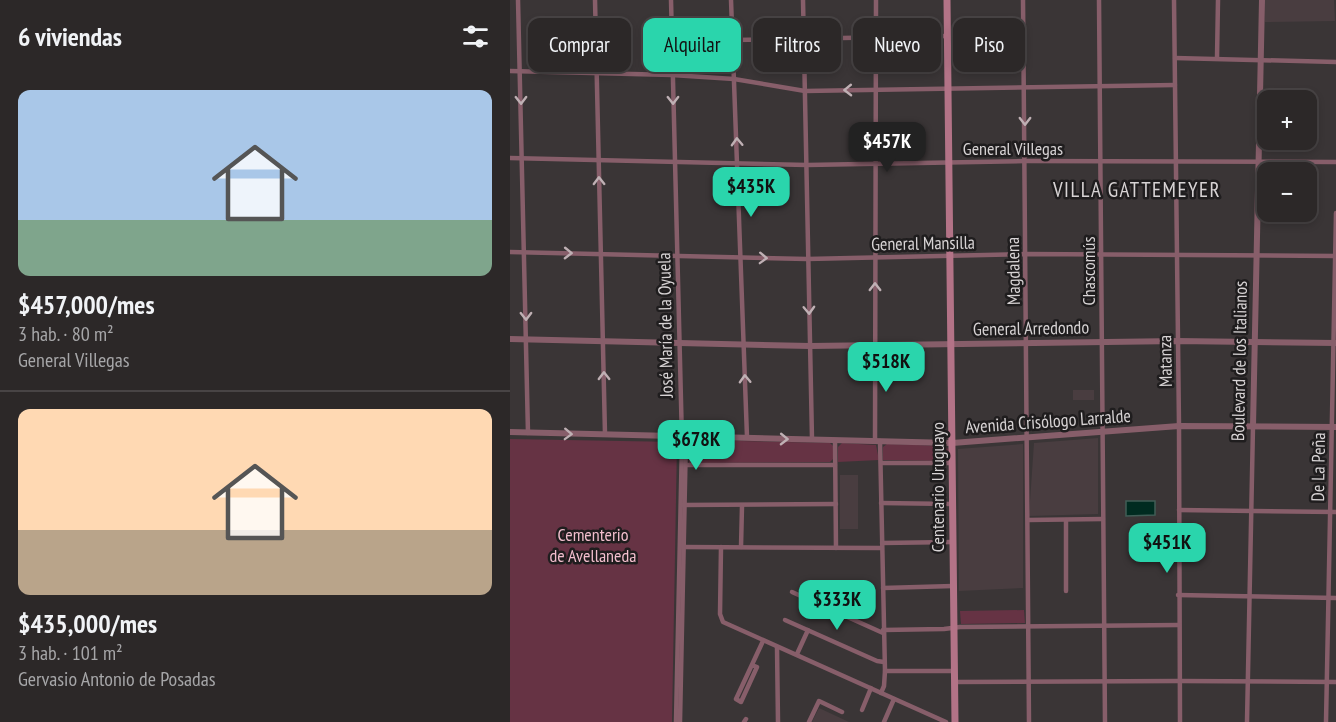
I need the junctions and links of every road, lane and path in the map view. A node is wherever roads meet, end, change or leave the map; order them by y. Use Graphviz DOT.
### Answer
graph roads {
  1 [pos="518,0"];
  2 [pos="595,0"];
  3 [pos="671,0"];
  4 [pos="731,0"];
  5 [pos="803,0"];
  6 [pos="876,0"];
  7 [pos="948,0"];
  8 [pos="1023,0"];
  9 [pos="1099,0"];
  10 [pos="1174,0"];
  11 [pos="1218,0"];
  12 [pos="1262,0"];
  13 [pos="732,18"];
  14 [pos="803,18"];
  15 [pos="876,18"];
  16 [pos="941,36"];
  17 [pos="948,36"];
  18 [pos="1175,58"];
  19 [pos="1217,58"];
  20 [pos="1261,60"];
  21 [pos="1336,62"];
  22 [pos="510,71"];
  23 [pos="520,71"];
  24 [pos="734,72"];
  25 [pos="805,72"];
  26 [pos="876,72"];
  27 [pos="596,73"];
  28 [pos="672,75"];
  29 [pos="734,79"];
  30 [pos="1175,85"];
  31 [pos="1099,86"];
  32 [pos="1024,87"];
  33 [pos="948,88"];
  34 [pos="876,90"];
  35 [pos="805,91"];
  36 [pos="510,158"];
  37 [pos="522,158"];
  38 [pos="598,160"];
  39 [pos="1176,160"];
  40 [pos="1258,160"];
  41 [pos="1025,161"];
  42 [pos="1101,161"];
  43 [pos="674,162"];
  44 [pos="949,162"];
  45 [pos="1336,162"];
  46 [pos="738,164"];
  47 [pos="875,164"];
  48 [pos="807,165"];
  49 [pos="1336,213"];
  50 [pos="510,252"];
  51 [pos="524,252"];
  52 [pos="601,253"];
  53 [pos="1026,254"];
  54 [pos="1102,254"];
  55 [pos="1176,254"];
  56 [pos="677,255"];
  57 [pos="1256,255"];
  58 [pos="950,256"];
  59 [pos="1336,256"];
  60 [pos="741,257"];
  61 [pos="875,258"];
  62 [pos="807,259"];
  63 [pos="510,339"];
  64 [pos="526,340"];
  65 [pos="1178,341"];
  66 [pos="604,342"];
  67 [pos="1102,342"];
  68 [pos="1254,342"];
  69 [pos="680,343"];
  70 [pos="951,343"];
  71 [pos="1027,343"];
  72 [pos="1335,343"];
  73 [pos="744,345"];
  74 [pos="875,345"];
  75 [pos="810,346"];
  76 [pos="1179,426"];
  77 [pos="1253,426"];
  78 [pos="1334,427"];
  79 [pos="1103,431"];
  80 [pos="510,432"];
  81 [pos="528,432"];
  82 [pos="605,434"];
  83 [pos="684,437"];
  84 [pos="747,437"];
  85 [pos="1028,437"];
  86 [pos="812,439"];
  87 [pos="835,440"];
  88 [pos="878,441"];
  89 [pos="952,443"];
  90 [pos="881,463"];
  91 [pos="952,463"];
  92 [pos="683,465"];
  93 [pos="835,465"];
  94 [pos="881,503"];
  95 [pos="836,504"];
  96 [pos="952,504"];
  97 [pos="683,506"];
  98 [pos="741,506"];
  99 [pos="1179,510"];
  100 [pos="1251,512"];
  101 [pos="1333,512"];
  102 [pos="1103,519"];
  103 [pos="1028,520"];
  104 [pos="1066,520"];
  105 [pos="952,542"];
  106 [pos="882,545"];
  107 [pos="682,547"];
  108 [pos="721,547"];
  109 [pos="741,547"];
  110 [pos="836,548"];
  111 [pos="953,586"];
  112 [pos="883,588"];
  113 [pos="1066,591"];
  114 [pos="792,592"];
  115 [pos="1178,595"];
  116 [pos="1250,597"];
  117 [pos="1328,597"];
  118 [pos="1336,598"];
  119 [pos="785,620"];
  120 [pos="1104,625"];
  121 [pos="1179,625"];
  122 [pos="1028,626"];
  123 [pos="954,628"];
  124 [pos="808,630"];
  125 [pos="883,632"];
  126 [pos="763,641"];
  127 [pos="777,647"];
  128 [pos="796,654"];
  129 [pos="884,662"];
  130 [pos="752,665"];
  131 [pos="885,671"];
  132 [pos="954,671"];
  133 [pos="1029,681"];
  134 [pos="1105,681"];
  135 [pos="1179,681"];
  136 [pos="1247,681"];
  137 [pos="954,682"];
  138 [pos="1327,682"];
  139 [pos="1336,682"];
  140 [pos="871,688"];
  141 [pos="881,693"];
  142 [pos="894,699"];
  143 [pos="862,710"];
  144 [pos="842,712"];
  145 [pos="678,722"];
  146 [pos="778,722"];
  147 [pos="809,722"];
  148 [pos="884,722"];
  149 [pos="946,722"];
  150 [pos="955,722"];
  151 [pos="1029,722"];
  152 [pos="1105,722"];
  153 [pos="1180,722"];
  154 [pos="1247,722"];
  155 [pos="1326,722"];
  1 -- 23 [label="street"];
  2 -- 27 [label="street"];
  3 -- 28 [label="street, José María de la Oyuela"];
  4 -- 13 [label="street"];
  5 -- 14 [label="street"];
  6 -- 15 [label="street"];
  7 -- 17 [label="main road, Centenario Uruguayo"];
  8 -- 32 [label="street, Magdalena"];
  9 -- 31 [label="street, Chascomús"];
  10 -- 18 [label="street, Matanza"];
  11 -- 19 [label="street"];
  12 -- 20 [label="street, Boulevard de los Italianos"];
  16 -- 17 [label="street"];
  17 -- 33 [label="main road, Centenario Uruguayo"];
  18 -- 19 [label="street"];
  18 -- 30 [label="street, Matanza"];
  19 -- 20 [label="street"];
  20 -- 21 [label="street"];
  20 -- 40 [label="street, Boulevard de los Italianos"];
  22 -- 23 [label="street"];
  23 -- 27 [label="street"];
  23 -- 37 [label="street, one-way"];
  24 -- 29 [label="street"];
  25 -- 35 [label="street"];
  26 -- 34 [label="street"];
  27 -- 28 [label="street"];
  27 -- 38 [label="street"];
  28 -- 29 [label="street"];
  28 -- 43 [label="street, José María de la Oyuela, one-way"];
  29 -- 35 [label="street"];
  46 -- 29 [label="street, one-way"];
  30 -- 31 [label="street"];
  30 -- 39 [label="street, Matanza"];
  31 -- 32 [label="street"];
  31 -- 42 [label="street, Chascomús"];
  32 -- 33 [label="street"];
  32 -- 41 [label="street, Magdalena, one-way"];
  33 -- 34 [label="street"];
  33 -- 44 [label="main road, Centenario Uruguayo"];
  34 -- 35 [label="street, one-way"];
  34 -- 47 [label="street"];
  35 -- 48 [label="street"];
  36 -- 37 [label="street, General Villegas"];
  37 -- 38 [label="street, General Villegas"];
  37 -- 51 [label="street"];
  38 -- 43 [label="street, General Villegas"];
  52 -- 38 [label="street, one-way"];
  39 -- 40 [label="street, General Villegas"];
  39 -- 42 [label="street, General Villegas"];
  39 -- 55 [label="street, Matanza"];
  40 -- 45 [label="street, General Villegas"];
  40 -- 57 [label="street, Boulevard de los Italianos"];
  41 -- 42 [label="street, General Villegas"];
  41 -- 44 [label="street, General Villegas"];
  41 -- 53 [label="street, Magdalena"];
  42 -- 54 [label="street, Chascomús"];
  43 -- 46 [label="street, General Villegas"];
  43 -- 56 [label="street, José María de la Oyuela"];
  44 -- 47 [label="street, General Villegas"];
  44 -- 58 [label="main road, Centenario Uruguayo"];
  46 -- 48 [label="street, General Villegas"];
  46 -- 60 [label="street"];
  47 -- 48 [label="street, General Villegas"];
  47 -- 61 [label="street"];
  48 -- 62 [label="street"];
  49 -- 59 [label="street, De La Peña"];
  50 -- 51 [label="street, General Mansilla"];
  51 -- 52 [label="street, General Mansilla, one-way"];
  51 -- 64 [label="street, one-way"];
  52 -- 56 [label="street, General Mansilla"];
  52 -- 66 [label="street"];
  53 -- 54 [label="street, General Mansilla"];
  53 -- 58 [label="street, General Mansilla"];
  53 -- 71 [label="street, Magdalena"];
  54 -- 55 [label="street, General Mansilla"];
  54 -- 67 [label="street, Chascomús"];
  55 -- 57 [label="street, General Mansilla"];
  55 -- 65 [label="street, Matanza"];
  56 -- 60 [label="street, General Mansilla"];
  56 -- 69 [label="street, José María de la Oyuela"];
  57 -- 59 [label="street, General Mansilla"];
  57 -- 68 [label="street, Boulevard de los Italianos"];
  58 -- 61 [label="street, General Mansilla"];
  58 -- 70 [label="main road, Centenario Uruguayo"];
  59 -- 72 [label="street, De La Peña"];
  60 -- 62 [label="street, General Mansilla, one-way"];
  60 -- 73 [label="street"];
  61 -- 62 [label="street, General Mansilla"];
  74 -- 61 [label="street, one-way"];
  62 -- 75 [label="street, one-way"];
  63 -- 64 [label="street, General Arredondo"];
  64 -- 66 [label="street, General Arredondo"];
  64 -- 81 [label="street"];
  65 -- 67 [label="street, General Arredondo"];
  65 -- 68 [label="street, General Arredondo"];
  65 -- 76 [label="street, Matanza"];
  66 -- 69 [label="street, General Arredondo"];
  82 -- 66 [label="street, one-way"];
  67 -- 71 [label="street, General Arredondo"];
  67 -- 79 [label="street, Chascomús"];
  68 -- 72 [label="street, General Arredondo"];
  68 -- 77 [label="street, Boulevard de los Italianos"];
  69 -- 73 [label="street, General Arredondo"];
  69 -- 83 [label="street, José María de la Oyuela"];
  70 -- 71 [label="street, General Arredondo"];
  70 -- 74 [label="street, General Arredondo"];
  70 -- 89 [label="main road, Centenario Uruguayo"];
  71 -- 85 [label="street, Magdalena"];
  72 -- 78 [label="street, De La Peña"];
  73 -- 75 [label="street, General Arredondo"];
  84 -- 73 [label="street, one-way"];
  74 -- 75 [label="street, General Arredondo"];
  74 -- 88 [label="street"];
  75 -- 86 [label="street"];
  76 -- 77 [label="street, Avenida Crisólogo Larralde"];
  76 -- 79 [label="street, Avenida Crisólogo Larralde"];
  76 -- 99 [label="street, Matanza"];
  77 -- 78 [label="street, Avenida Crisólogo Larralde"];
  77 -- 100 [label="street, Boulevard de los Italianos"];
  78 -- 101 [label="street, De La Peña"];
  79 -- 85 [label="street, Avenida Crisólogo Larralde"];
  79 -- 102 [label="street, Chascomús"];
  80 -- 81 [label="street, Avenida Crisólogo Larralde"];
  81 -- 82 [label="street, Avenida Crisólogo Larralde, one-way"];
  82 -- 83 [label="street, Avenida Crisólogo Larralde"];
  83 -- 84 [label="street, Avenida Crisólogo Larralde"];
  83 -- 92 [label="street, José María de la Oyuela"];
  84 -- 86 [label="street, Avenida Crisólogo Larralde, one-way"];
  85 -- 89 [label="street, Avenida Crisólogo Larralde"];
  85 -- 103 [label="street, Magdalena"];
  86 -- 87 [label="street, Avenida Crisólogo Larralde"];
  87 -- 88 [label="street, Avenida Crisólogo Larralde"];
  87 -- 93 [label="street"];
  88 -- 89 [label="street, Avenida Crisólogo Larralde"];
  88 -- 90 [label="street"];
  89 -- 91 [label="main road, Centenario Uruguayo"];
  90 -- 91 [label="street"];
  90 -- 94 [label="street"];
  91 -- 96 [label="main road, Centenario Uruguayo"];
  92 -- 93 [label="street"];
  92 -- 97 [label="street, José María de la Oyuela"];
  93 -- 95 [label="street"];
  94 -- 96 [label="street"];
  94 -- 106 [label="street"];
  95 -- 98 [label="street"];
  95 -- 110 [label="street"];
  96 -- 105 [label="main road, Centenario Uruguayo"];
  97 -- 98 [label="street"];
  97 -- 107 [label="street, José María de la Oyuela"];
  98 -- 109 [label="street"];
  99 -- 100 [label="street"];
  99 -- 115 [label="street, Matanza"];
  100 -- 101 [label="street"];
  100 -- 116 [label="street, Boulevard de los Italianos"];
  101 -- 117 [label="street, De La Peña"];
  102 -- 104 [label="street"];
  102 -- 120 [label="street, Chascomús"];
  103 -- 104 [label="street"];
  103 -- 122 [label="street, Magdalena"];
  104 -- 113 [label="street"];
  105 -- 106 [label="street"];
  105 -- 111 [label="main road, Centenario Uruguayo"];
  106 -- 110 [label="street"];
  106 -- 112 [label="street"];
  107 -- 108 [label="street"];
  107 -- 145 [label="street, José María de la Oyuela"];
  108 -- 109 [label="street"];
  108 -- 126 [label="street"];
  109 -- 110 [label="street"];
  111 -- 112 [label="street"];
  111 -- 123 [label="main road, Centenario Uruguayo"];
  112 -- 125 [label="street"];
  114 -- 125 [label="street"];
  115 -- 116 [label="street"];
  115 -- 121 [label="street, Matanza"];
  116 -- 117 [label="street"];
  116 -- 136 [label="street, Boulevard de los Italianos"];
  117 -- 118 [label="street"];
  117 -- 138 [label="street, De La Peña"];
  119 -- 124 [label="street"];
  120 -- 121 [label="street"];
  120 -- 122 [label="street"];
  120 -- 134 [label="street, Chascomús"];
  121 -- 135 [label="street, Matanza"];
  122 -- 123 [label="street"];
  122 -- 133 [label="street, Magdalena"];
  123 -- 125 [label="street"];
  123 -- 132 [label="main road, Centenario Uruguayo"];
  124 -- 128 [label="street"];
  124 -- 129 [label="street"];
  125 -- 129 [label="street"];
  126 -- 127 [label="street"];
  126 -- 130 [label="street"];
  127 -- 128 [label="street"];
  127 -- 146 [label="street"];
  128 -- 140 [label="street"];
  129 -- 131 [label="street"];
  130 -- 130 [label="street"];
  131 -- 132 [label="street"];
  131 -- 141 [label="street"];
  132 -- 137 [label="main road, Centenario Uruguayo"];
  133 -- 134 [label="street"];
  133 -- 137 [label="street"];
  133 -- 151 [label="street, Magdalena"];
  134 -- 135 [label="street"];
  134 -- 152 [label="street, Chascomús"];
  135 -- 136 [label="street"];
  135 -- 153 [label="street, Matanza"];
  136 -- 138 [label="street"];
  136 -- 154 [label="street, Boulevard de los Italianos"];
  137 -- 150 [label="main road, Centenario Uruguayo"];
  138 -- 139 [label="street"];
  138 -- 155 [label="street, De La Peña"];
  140 -- 141 [label="street"];
  140 -- 143 [label="street"];
  141 -- 142 [label="street"];
  142 -- 148 [label="street"];
  142 -- 149 [label="street"];
  144 -- 147 [label="street"];
}
